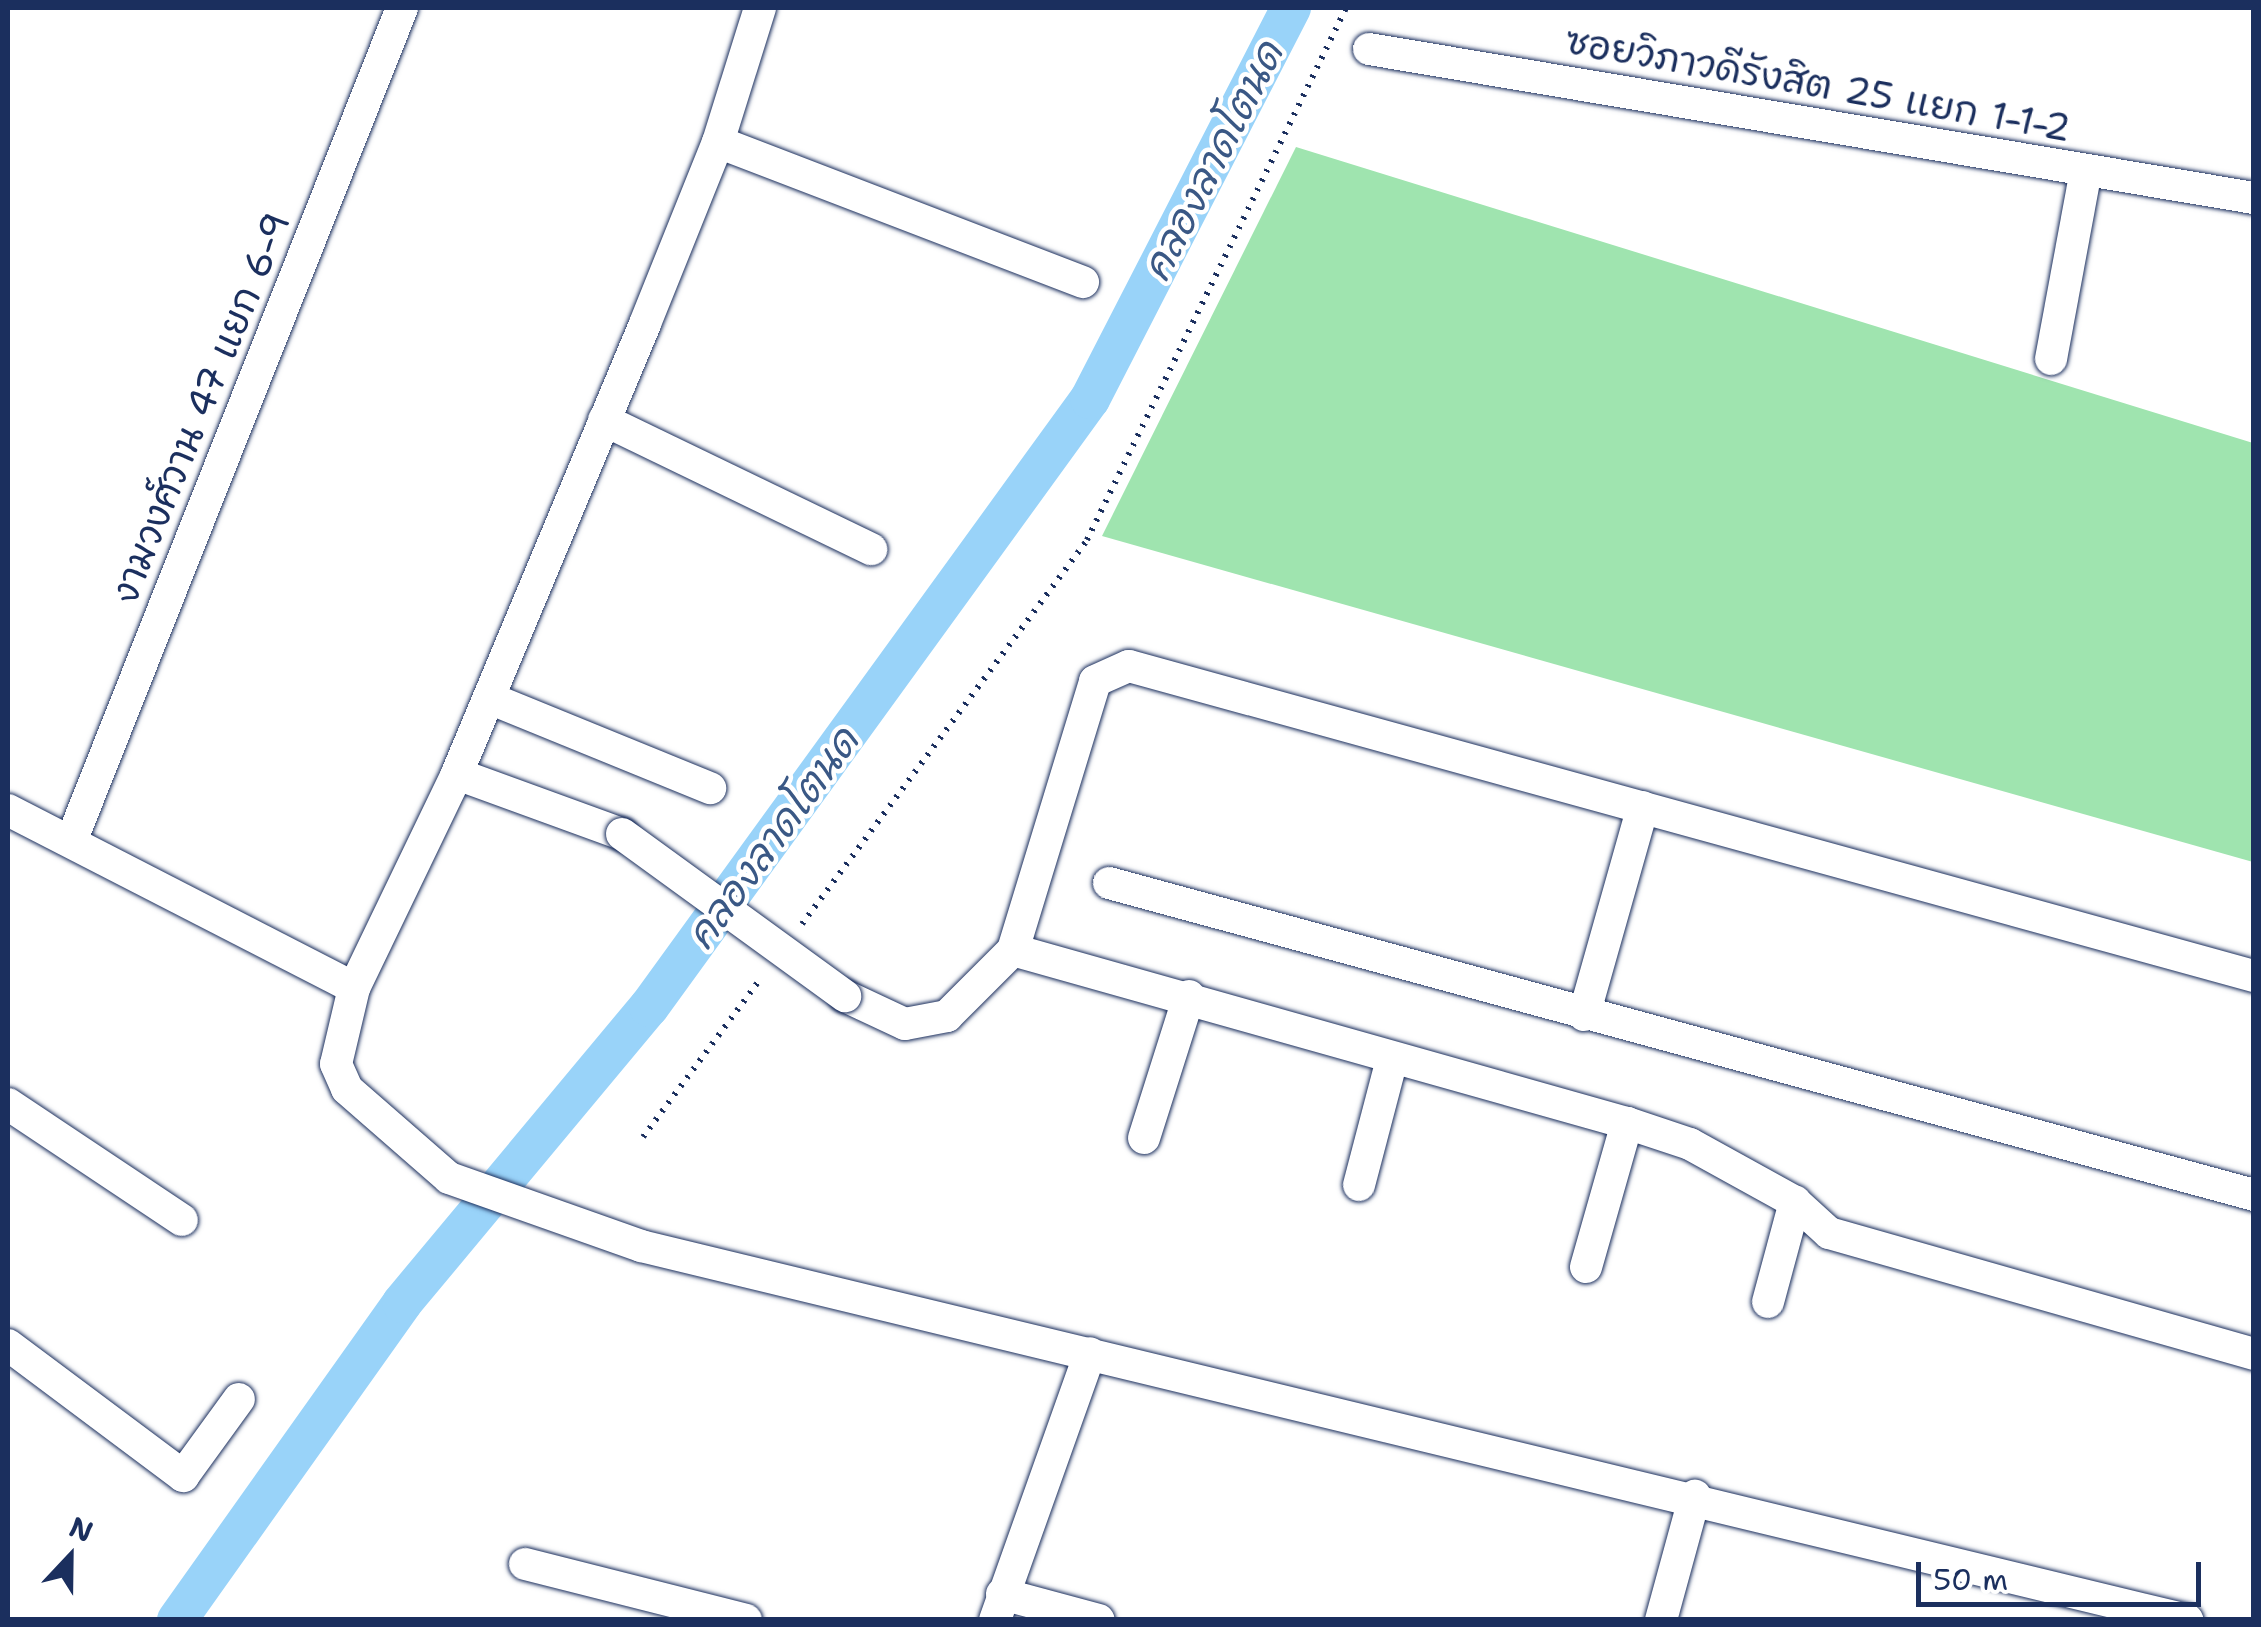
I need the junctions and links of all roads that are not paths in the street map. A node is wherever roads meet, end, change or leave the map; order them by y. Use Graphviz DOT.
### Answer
graph roads {
  1 [pos="402,8"];
  2 [pos="760,8"];
  3 [pos="1369,49"];
  4 [pos="718,142"];
  5 [pos="2086,170"];
  6 [pos="2254,198"];
  7 [pos="1083,282"];
  8 [pos="2051,359"];
  9 [pos="604,420"];
  10 [pos="871,549"];
  11 [pos="489,698"];
  12 [pos="457,774"];
  13 [pos="710,788"];
  14 [pos="1643,807"];
  15 [pos="8,810"];
  16 [pos="72,838"];
  17 [pos="1109,883"];
  18 [pos="1013,950"];
  19 [pos="2254,976"];
  20 [pos="354,988"];
  21 [pos="1189,996"];
  22 [pos="1584,1015"];
  23 [pos="1392,1059"];
  24 [pos="9,1110"];
  25 [pos="1627,1123"];
  26 [pos="1144,1138"];
  27 [pos="1359,1185"];
  28 [pos="2254,1195"];
  29 [pos="1795,1202"];
  30 [pos="182,1220"];
  31 [pos="1586,1266"];
  32 [pos="1768,1302"];
  33 [pos="8,1344"];
  34 [pos="1090,1353"];
  35 [pos="2254,1354"];
  36 [pos="240,1399"];
  37 [pos="1695,1496"];
  38 [pos="525,1564"];
  39 [pos="999,1607"];
  40 [pos="746,1620"];
  41 [pos="1099,1620"];
  42 [pos="1661,1620"];
  43 [pos="2187,1620"];
  1 -- 16 [label="street, งามวงศ์วาน 47 แยก 6-9"];
  2 -- 4 [label="street"];
  3 -- 5 [label="street, ซอยวิภาวดีรังสิต 25 แยก 1-1-2"];
  4 -- 7 [label="street"];
  4 -- 9 [label="street"];
  5 -- 6 [label="street, ซอยวิภาวดีรังสิต 25 แยก 1-1-2"];
  5 -- 8 [label="street"];
  9 -- 10 [label="street"];
  9 -- 11 [label="street"];
  11 -- 12 [label="street"];
  11 -- 13 [label="street"];
  12 -- 18 [label="street, bridge"];
  12 -- 20 [label="street"];
  14 -- 18 [label="street"];
  14 -- 19 [label="street"];
  14 -- 22 [label="street"];
  15 -- 16 [label="street"];
  16 -- 20 [label="street"];
  17 -- 22 [label="street"];
  18 -- 21 [label="street"];
  20 -- 34 [label="street"];
  21 -- 23 [label="street"];
  21 -- 26 [label="street"];
  22 -- 28 [label="street"];
  23 -- 25 [label="street"];
  23 -- 27 [label="street"];
  24 -- 30 [label="street"];
  25 -- 29 [label="street"];
  25 -- 31 [label="street"];
  29 -- 32 [label="street"];
  29 -- 35 [label="street"];
  33 -- 36 [label="street"];
  34 -- 37 [label="street"];
  34 -- 39 [label="street"];
  37 -- 42 [label="street"];
  37 -- 43 [label="street"];
  38 -- 40 [label="street"];
  39 -- 41 [label="street"];
}
